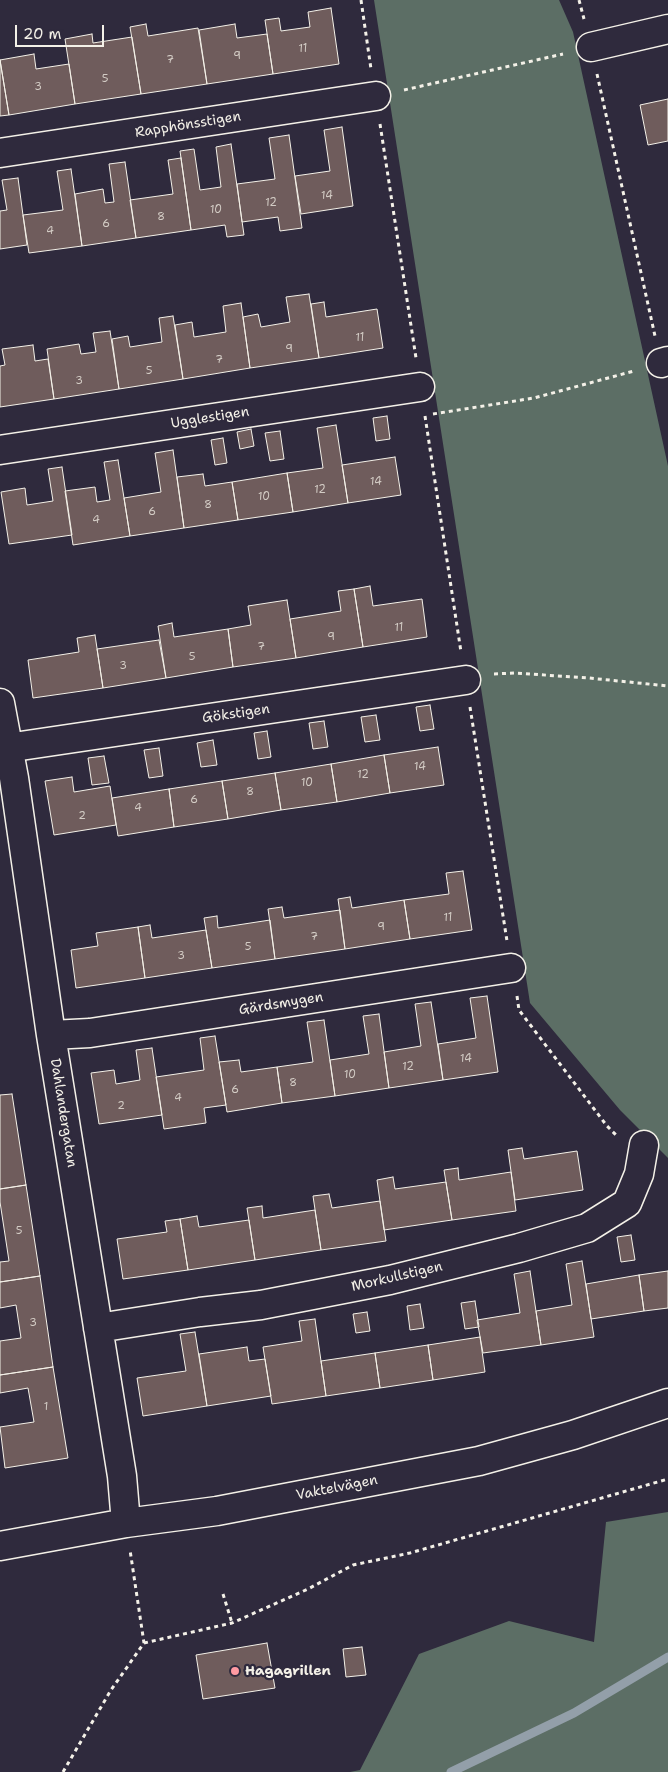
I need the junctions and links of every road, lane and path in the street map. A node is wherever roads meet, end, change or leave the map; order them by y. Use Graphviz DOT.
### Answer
graph roads {
  1 [pos="361,0"];
  2 [pos="579,0"];
  3 [pos="668,29"];
  4 [pos="591,48"];
  5 [pos="376,96"];
  6 [pos="0,153"];
  7 [pos="664,362"];
  8 [pos="420,387"];
  9 [pos="0,450"];
  10 [pos="466,680"];
  11 [pos="668,686"];
  12 [pos="0,702"];
  13 [pos="7,748"];
  14 [pos="511,968"];
  15 [pos="51,1035"];
  16 [pos="644,1145"];
  17 [pos="98,1328"];
  18 [pos="668,1403"];
  19 [pos="668,1479"];
  20 [pos="126,1523"];
  21 [pos="0,1546"];
  22 [pos="223,1594"];
  23 [pos="232,1623"];
  24 [pos="144,1643"];
  25 [pos="63,1772"];
  1 -- 5 [label="path"];
  2 -- 4 [label="path"];
  3 -- 4 [label="street"];
  4 -- 5 [label="path"];
  4 -- 7 [label="path"];
  5 -- 6 [label="street, Rapphönsstigen"];
  5 -- 8 [label="path"];
  7 -- 10 [label="path"];
  8 -- 9 [label="street, Ugglestigen"];
  10 -- 11 [label="path"];
  10 -- 13 [label="street, Gökstigen"];
  10 -- 14 [label="path"];
  12 -- 13 [label="street, Dahlandergatan"];
  13 -- 15 [label="street, Dahlandergatan"];
  14 -- 15 [label="street, Gärdsmygen"];
  14 -- 16 [label="path"];
  15 -- 17 [label="street, Dahlandergatan"];
  16 -- 17 [label="street, Morkullstigen"];
  17 -- 20 [label="street, Dahlandergatan"];
  18 -- 20 [label="street, Vaktelvägen"];
  19 -- 23 [label="path"];
  20 -- 21 [label="street, Vaktelvägen"];
  20 -- 24 [label="path"];
  22 -- 23 [label="path"];
  23 -- 24 [label="path"];
  24 -- 25 [label="path"];
}
